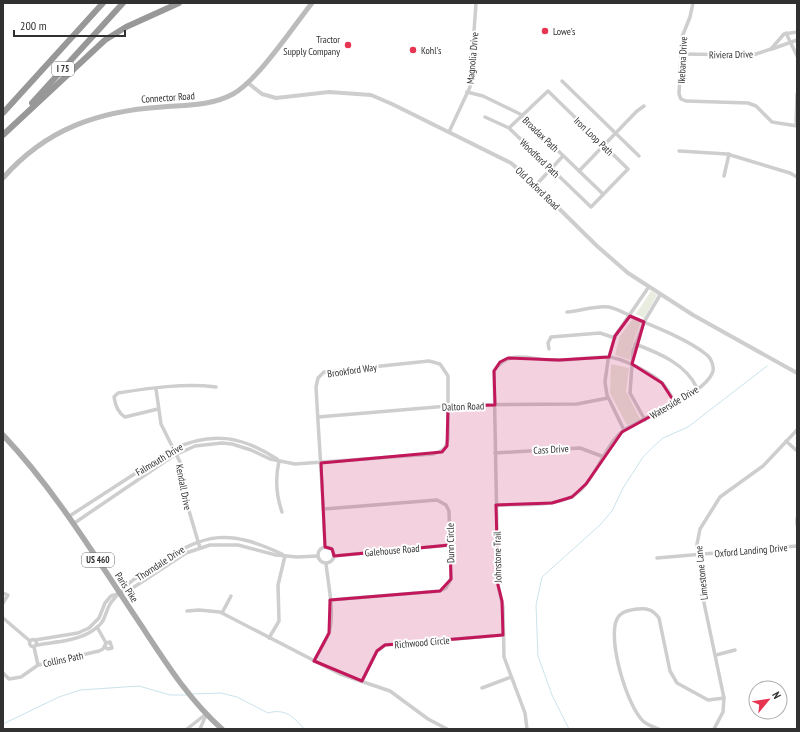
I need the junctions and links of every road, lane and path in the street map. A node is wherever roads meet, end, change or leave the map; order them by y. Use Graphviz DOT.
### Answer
graph roads {
  1 [pos="98,3"];
  2 [pos="103,3"];
  3 [pos="123,3"];
  4 [pos="179,3"];
  5 [pos="312,3"];
  6 [pos="476,3"];
  7 [pos="693,3"];
  8 [pos="797,32"];
  9 [pos="786,33"];
  10 [pos="797,40"];
  11 [pos="791,43"];
  12 [pos="771,49"];
  13 [pos="680,54"];
  14 [pos="797,56"];
  15 [pos="32,81"];
  16 [pos="562,81"];
  17 [pos="248,83"];
  18 [pos="467,92"];
  19 [pos="797,94"];
  20 [pos="644,106"];
  21 [pos="3,113"];
  22 [pos="484,116"];
  23 [pos="522,116"];
  24 [pos="796,125"];
  25 [pos="509,128"];
  26 [pos="449,132"];
  27 [pos="616,133"];
  28 [pos="3,135"];
  29 [pos="604,146"];
  30 [pos="679,151"];
  31 [pos="729,154"];
  32 [pos="563,156"];
  33 [pos="639,156"];
  34 [pos="551,169"];
  35 [pos="579,171"];
  36 [pos="724,176"];
  37 [pos="797,177"];
  38 [pos="3,178"];
  39 [pos="536,185"];
  40 [pos="603,194"];
  41 [pos="591,207"];
  42 [pos="648,288"];
  43 [pos="660,295"];
  44 [pos="567,312"];
  45 [pos="630,316"];
  46 [pos="644,322"];
  47 [pos="615,338"];
  48 [pos="635,344"];
  49 [pos="549,349"];
  50 [pos="609,357"];
  51 [pos="632,364"];
  52 [pos="797,373"];
  53 [pos="216,387"];
  54 [pos="697,388"];
  55 [pos="156,389"];
  56 [pos="608,398"];
  57 [pos="675,403"];
  58 [pos="495,405"];
  59 [pos="448,406"];
  60 [pos="158,409"];
  61 [pos="318,417"];
  62 [pos="645,420"];
  63 [pos="624,430"];
  64 [pos="797,430"];
  65 [pos="3,435"];
  66 [pos="786,441"];
  67 [pos="172,449"];
  68 [pos="797,451"];
  69 [pos="496,453"];
  70 [pos="176,454"];
  71 [pos="604,457"];
  72 [pos="279,461"];
  73 [pos="320,463"];
  74 [pos="496,505"];
  75 [pos="324,509"];
  76 [pos="282,512"];
  77 [pos="68,517"];
  78 [pos="797,518"];
  79 [pos="73,524"];
  80 [pos="797,525"];
  81 [pos="242,539"];
  82 [pos="198,541"];
  83 [pos="241,545"];
  84 [pos="450,545"];
  85 [pos="797,546"];
  86 [pos="325,547"];
  87 [pos="200,548"];
  88 [pos="698,554"];
  89 [pos="285,556"];
  90 [pos="318,556"];
  91 [pos="334,556"];
  92 [pos="657,558"];
  93 [pos="326,563"];
  94 [pos="3,593"];
  95 [pos="120,593"];
  96 [pos="231,596"];
  97 [pos="330,600"];
  98 [pos="3,603"];
  99 [pos="186,611"];
  100 [pos="222,613"];
  101 [pos="3,618"];
  102 [pos="94,623"];
  103 [pos="97,628"];
  104 [pos="503,635"];
  105 [pos="268,638"];
  106 [pos="35,640"];
  107 [pos="30,641"];
  108 [pos="35,646"];
  109 [pos="735,650"];
  110 [pos="716,655"];
  111 [pos="314,661"];
  112 [pos="38,665"];
  113 [pos="3,673"];
  114 [pos="510,677"];
  115 [pos="362,681"];
  116 [pos="482,688"];
  117 [pos="724,698"];
  118 [pos="206,714"];
  119 [pos="187,729"];
  120 [pos="200,729"];
  121 [pos="222,729"];
  122 [pos="447,729"];
  123 [pos="527,729"];
  124 [pos="659,729"];
  125 [pos="714,729"];
  1 -- 15 [label="highway"];
  2 -- 15 [label="highway, I 75"];
  3 -- 28 [label="highway, I 75"];
  4 -- 28 [label="highway"];
  5 -- 17 [label="main road, Connector Road"];
  6 -- 18 [label="street, Magnolia Drive"];
  7 -- 13 [label="street, Ikebana Drive"];
  8 -- 9 [label="street"];
  9 -- 11 [label="street"];
  9 -- 12 [label="street, Riviera Drive"];
  10 -- 11 [label="street"];
  11 -- 12 [label="street"];
  11 -- 14 [label="street"];
  12 -- 13 [label="street, Riviera Drive"];
  13 -- 24 [label="street, Ikebana Drive"];
  15 -- 21 [label="highway, I 75"];
  16 -- 27 [label="street"];
  17 -- 26 [label="street, Old Oxford Road"];
  17 -- 38 [label="main road, Connector Road"];
  18 -- 23 [label="street, Broadax Path"];
  18 -- 26 [label="street, Magnolia Drive"];
  19 -- 24 [label="street"];
  20 -- 27 [label="street"];
  22 -- 25 [label="street, Woodford Path"];
  23 -- 25 [label="street"];
  23 -- 29 [label="street, Iron Loop Path"];
  23 -- 32 [label="street, Broadax Path"];
  25 -- 34 [label="street, Woodford Path"];
  26 -- 39 [label="street, Old Oxford Road"];
  27 -- 29 [label="street"];
  27 -- 33 [label="street"];
  29 -- 35 [label="street"];
  29 -- 40 [label="street, Iron Loop Path"];
  30 -- 31 [label="street"];
  31 -- 36 [label="street"];
  31 -- 37 [label="street"];
  32 -- 34 [label="street"];
  32 -- 35 [label="street, Broadax Path"];
  34 -- 39 [label="street"];
  34 -- 41 [label="street, Woodford Path"];
  35 -- 40 [label="street, Broadax Path"];
  39 -- 42 [label="street, Old Oxford Road"];
  40 -- 41 [label="street, Iron Loop Path"];
  42 -- 43 [label="street, Old Oxford Road"];
  42 -- 45 [label="street"];
  43 -- 46 [label="street"];
  43 -- 52 [label="street, Old Oxford Road"];
  44 -- 45 [label="street, Waterside Drive"];
  45 -- 46 [label="street, Waterside Drive"];
  45 -- 47 [label="street"];
  46 -- 48 [label="street"];
  46 -- 54 [label="street, Waterside Drive"];
  47 -- 49 [label="street"];
  47 -- 50 [label="street"];
  48 -- 51 [label="street"];
  48 -- 54 [label="street"];
  50 -- 51 [label="street"];
  50 -- 56 [label="street"];
  50 -- 58 [label="street, Johnstone Trail"];
  51 -- 57 [label="street"];
  51 -- 62 [label="street"];
  53 -- 55 [label="street"];
  54 -- 57 [label="street, Waterside Drive"];
  55 -- 60 [label="street, Kendall Drive"];
  55 -- 60 [label="street"];
  56 -- 58 [label="street, Dalton Road"];
  56 -- 63 [label="street"];
  57 -- 62 [label="street, Waterside Drive"];
  58 -- 59 [label="street, Dalton Road"];
  58 -- 69 [label="street, Johnstone Trail"];
  59 -- 61 [label="street, Dalton Road"];
  59 -- 61 [label="street, Brookford Way"];
  59 -- 73 [label="street, Falmouth Drive"];
  60 -- 67 [label="street, Kendall Drive"];
  61 -- 73 [label="street, Brookford Way"];
  62 -- 63 [label="street, Waterside Drive"];
  63 -- 71 [label="street, Waterside Drive"];
  64 -- 66 [label="street, Limestone Lane"];
  65 -- 77 [label="main road, Paris Pike / US 460"];
  66 -- 68 [label="street"];
  66 -- 88 [label="street, Limestone Lane"];
  67 -- 70 [label="street, Kendall Drive"];
  67 -- 72 [label="street, Falmouth Drive"];
  67 -- 77 [label="street, Falmouth Drive"];
  69 -- 71 [label="street, Cass Drive"];
  69 -- 74 [label="street, Johnstone Trail"];
  70 -- 72 [label="street, Falmouth Drive"];
  70 -- 79 [label="street, Falmouth Drive"];
  70 -- 82 [label="street, Kendall Drive"];
  71 -- 74 [label="street, Waterside Drive"];
  72 -- 73 [label="street, Falmouth Drive"];
  72 -- 76 [label="street"];
  73 -- 75 [label="street, Brookford Way"];
  74 -- 104 [label="street, Johnstone Trail"];
  75 -- 84 [label="street, Dunn Circle"];
  75 -- 86 [label="street, Brookford Way"];
  77 -- 79 [label="main road, Paris Pike / US 460"];
  78 -- 80 [label="street"];
  79 -- 95 [label="main road, Paris Pike / US 460"];
  81 -- 82 [label="street, Thorndale Drive"];
  81 -- 83 [label="street"];
  81 -- 89 [label="street, Thorndale Drive"];
  82 -- 87 [label="street, Kendall Drive"];
  82 -- 95 [label="street, Thorndale Drive"];
  83 -- 87 [label="street, Thorndale Drive"];
  83 -- 89 [label="street, Thorndale Drive"];
  84 -- 91 [label="street, Galehouse Road"];
  84 -- 97 [label="street, Dunn Circle"];
  85 -- 88 [label="street, Oxford Landing Drive"];
  86 -- 90 [label="street"];
  86 -- 91 [label="street"];
  87 -- 95 [label="street, Thorndale Drive"];
  88 -- 92 [label="street, Oxford Landing Drive"];
  88 -- 110 [label="street, Limestone Lane"];
  89 -- 90 [label="street, Thorndale Drive"];
  89 -- 105 [label="street"];
  90 -- 93 [label="street"];
  91 -- 93 [label="street"];
  93 -- 97 [label="street"];
  94 -- 98 [label="street"];
  95 -- 102 [label="street"];
  95 -- 103 [label="street"];
  95 -- 118 [label="main road, Paris Pike / US 460"];
  96 -- 100 [label="street"];
  97 -- 111 [label="street"];
  99 -- 100 [label="street"];
  100 -- 105 [label="street"];
  101 -- 107 [label="street"];
  102 -- 103 [label="street, Collins Path"];
  102 -- 106 [label="street"];
  103 -- 108 [label="street"];
  103 -- 112 [label="street, Collins Path"];
  104 -- 114 [label="street, Johnstone Trail"];
  104 -- 115 [label="street, Richwood Circle"];
  105 -- 111 [label="street"];
  106 -- 107 [label="street"];
  106 -- 108 [label="street"];
  107 -- 108 [label="street"];
  108 -- 112 [label="street"];
  109 -- 110 [label="street"];
  110 -- 117 [label="street, Limestone Lane"];
  111 -- 115 [label="street"];
  112 -- 113 [label="street, Collins Path"];
  114 -- 116 [label="street"];
  114 -- 123 [label="street, Johnstone Trail"];
  115 -- 122 [label="street"];
  117 -- 124 [label="street"];
  117 -- 125 [label="street, Limestone Lane"];
  118 -- 119 [label="street"];
  118 -- 120 [label="street"];
  118 -- 121 [label="main road, Paris Pike / US 460"];
}
